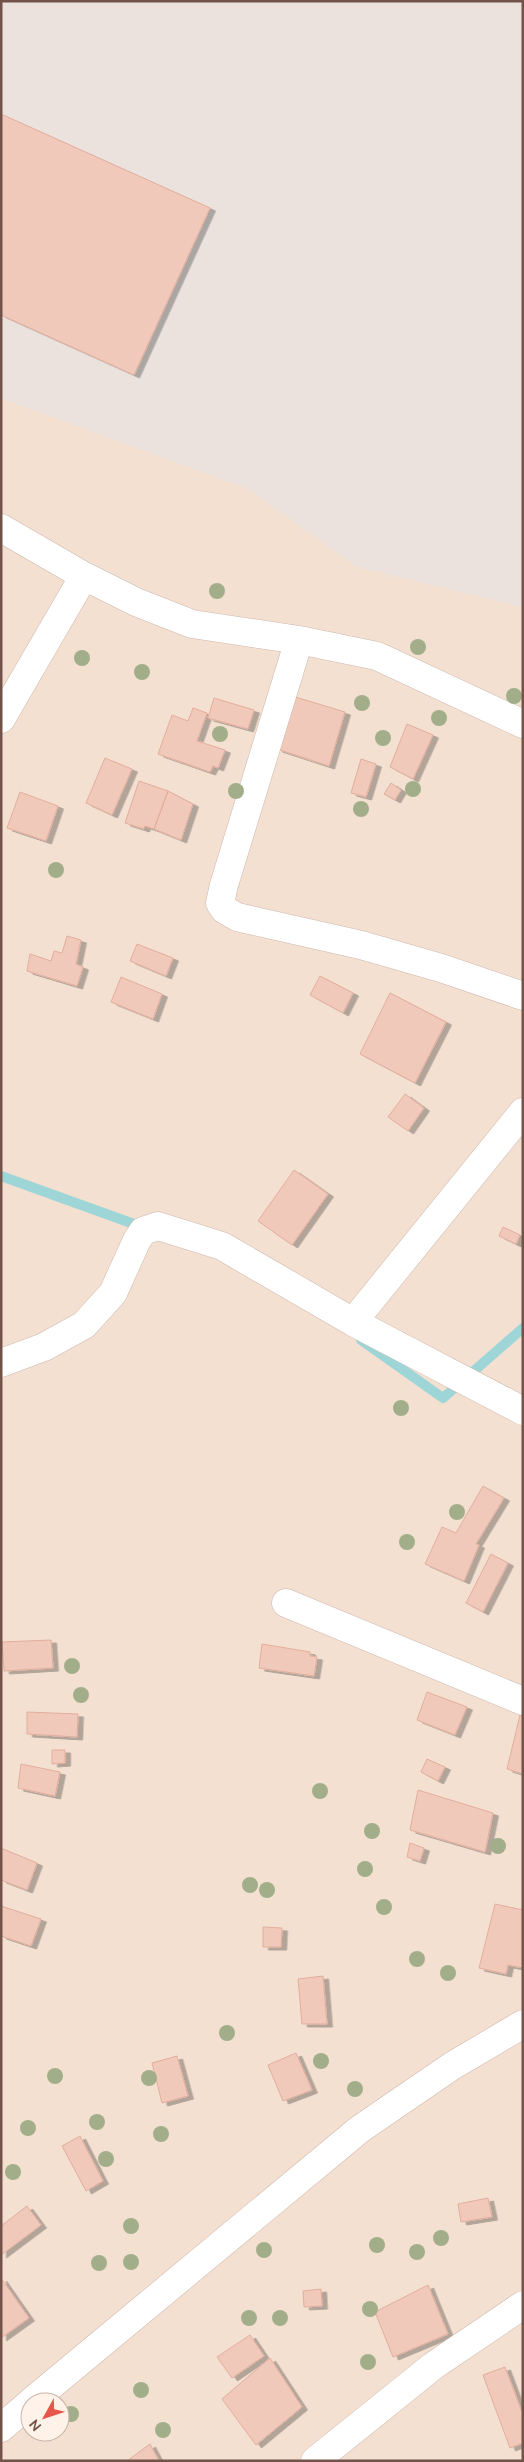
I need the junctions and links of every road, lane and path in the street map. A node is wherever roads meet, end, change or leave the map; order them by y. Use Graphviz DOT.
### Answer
graph roads {
  1 [pos="1,528"];
  2 [pos="84,576"];
  3 [pos="299,640"];
  4 [pos="1,719"];
  5 [pos="523,724"];
  6 [pos="523,996"];
  7 [pos="523,1112"];
  8 [pos="353,1322"];
  9 [pos="1,1363"];
  10 [pos="523,1411"];
  11 [pos="286,1603"];
  12 [pos="523,1700"];
  13 [pos="523,2024"];
  14 [pos="523,2305"];
  15 [pos="42,2392"];
  16 [pos="20,2411"];
  17 [pos="1,2428"];
  18 [pos="315,2461"];
  1 -- 2 [label="street"];
  2 -- 3 [label="street"];
  2 -- 4 [label="street"];
  3 -- 5 [label="street"];
  3 -- 6 [label="street"];
  7 -- 8 [label="street"];
  8 -- 9 [label="street"];
  8 -- 10 [label="street"];
  11 -- 12 [label="street"];
  13 -- 15 [label="street"];
  14 -- 18 [label="street"];
  16 -- 17 [label="street"];
}
